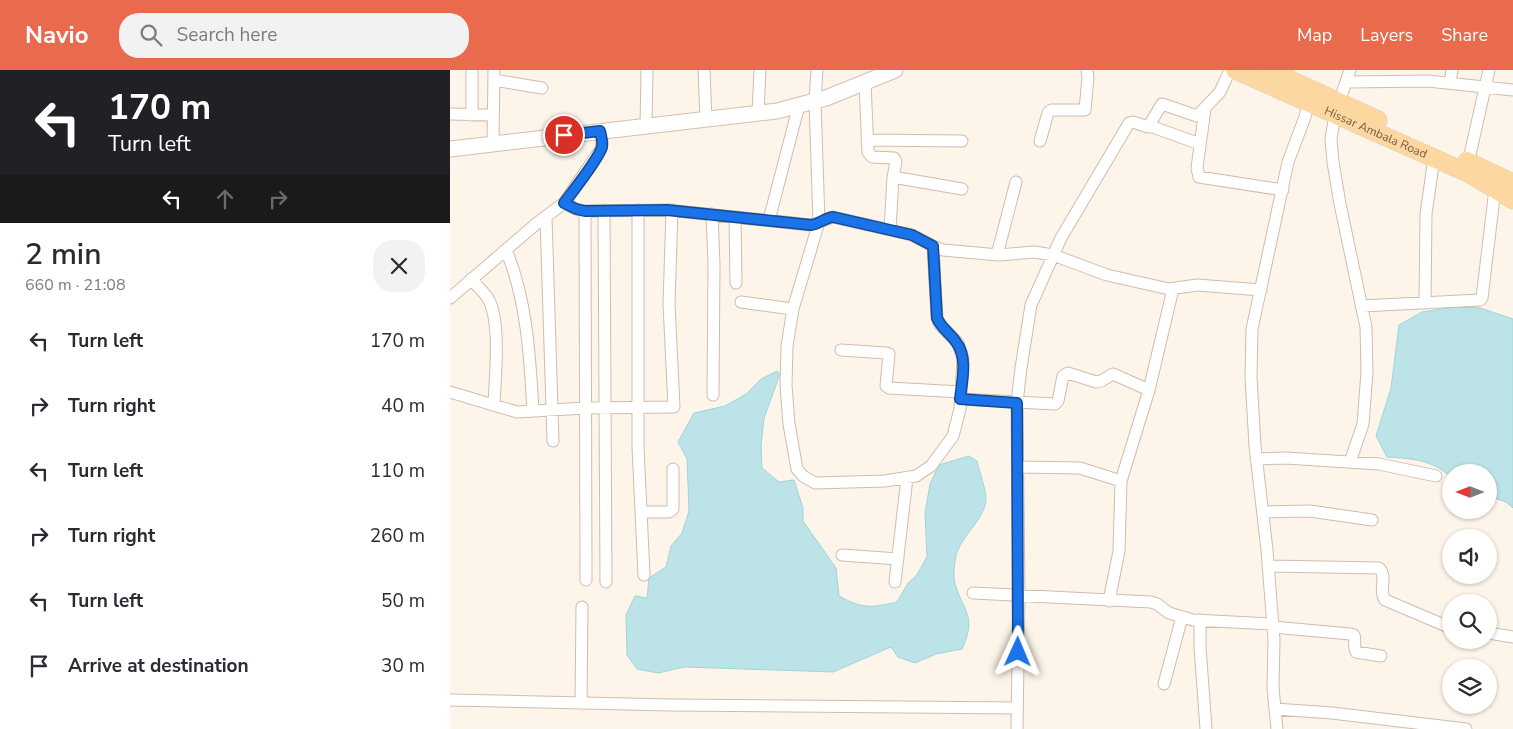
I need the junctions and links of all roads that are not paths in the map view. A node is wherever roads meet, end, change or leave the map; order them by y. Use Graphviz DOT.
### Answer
graph roads {
  1 [pos="472,70"];
  2 [pos="647,70"];
  3 [pos="704,70"];
  4 [pos="760,70"];
  5 [pos="817,70"];
  6 [pos="895,70"];
  7 [pos="1088,70"];
  8 [pos="1230,70"];
  9 [pos="1235,70"];
  10 [pos="1350,70"];
  11 [pos="1452,70"];
  12 [pos="1489,70"];
  13 [pos="494,75"];
  14 [pos="1268,75"];
  15 [pos="865,82"];
  16 [pos="1347,82"];
  17 [pos="1450,82"];
  18 [pos="542,88"];
  19 [pos="1486,88"];
  20 [pos="1513,90"];
  21 [pos="1310,96"];
  22 [pos="815,101"];
  23 [pos="799,105"];
  24 [pos="1206,107"];
  25 [pos="1338,108"];
  26 [pos="758,113"];
  27 [pos="450,114"];
  28 [pos="472,115"];
  29 [pos="493,115"];
  30 [pos="706,119"];
  31 [pos="646,126"];
  32 [pos="1150,126"];
  33 [pos="600,131"];
  34 [pos="867,140"];
  35 [pos="962,141"];
  36 [pos="1040,141"];
  37 [pos="493,144"];
  38 [pos="1200,144"];
  39 [pos="450,149"];
  40 [pos="1434,158"];
  41 [pos="1467,167"];
  42 [pos="893,178"];
  43 [pos="1016,182"];
  44 [pos="1513,183"];
  45 [pos="962,189"];
  46 [pos="1495,189"];
  47 [pos="1283,190"];
  48 [pos="1513,200"];
  49 [pos="564,203"];
  50 [pos="604,210"];
  51 [pos="638,210"];
  52 [pos="672,210"];
  53 [pos="585,211"];
  54 [pos="712,214"];
  55 [pos="546,217"];
  56 [pos="735,217"];
  57 [pos="769,220"];
  58 [pos="819,222"];
  59 [pos="890,230"];
  60 [pos="933,246"];
  61 [pos="506,250"];
  62 [pos="997,255"];
  63 [pos="1053,255"];
  64 [pos="471,279"];
  65 [pos="736,283"];
  66 [pos="1173,289"];
  67 [pos="1261,290"];
  68 [pos="450,298"];
  69 [pos="741,302"];
  70 [pos="1425,303"];
  71 [pos="1361,306"];
  72 [pos="793,308"];
  73 [pos="841,350"];
  74 [pos="1149,390"];
  75 [pos="450,392"];
  76 [pos="712,395"];
  77 [pos="961,396"];
  78 [pos="1017,403"];
  79 [pos="494,405"];
  80 [pos="638,407"];
  81 [pos="586,408"];
  82 [pos="605,408"];
  83 [pos="552,410"];
  84 [pos="533,411"];
  85 [pos="553,441"];
  86 [pos="1256,459"];
  87 [pos="1350,462"];
  88 [pos="1018,467"];
  89 [pos="673,469"];
  90 [pos="1436,476"];
  91 [pos="907,478"];
  92 [pos="1121,481"];
  93 [pos="642,512"];
  94 [pos="1263,512"];
  95 [pos="1372,520"];
  96 [pos="842,555"];
  97 [pos="898,559"];
  98 [pos="1268,566"];
  99 [pos="644,575"];
  100 [pos="586,580"];
  101 [pos="606,582"];
  102 [pos="895,582"];
  103 [pos="973,593"];
  104 [pos="1019,596"];
  105 [pos="1109,601"];
  106 [pos="582,607"];
  107 [pos="1182,617"];
  108 [pos="1200,620"];
  109 [pos="1442,624"];
  110 [pos="1273,625"];
  111 [pos="1497,634"];
  112 [pos="1513,637"];
  113 [pos="1381,656"];
  114 [pos="1164,684"];
  115 [pos="450,700"];
  116 [pos="581,704"];
  117 [pos="1018,708"];
  118 [pos="1275,709"];
  119 [pos="1017,729"];
  120 [pos="1206,729"];
  121 [pos="1277,729"];
  122 [pos="1466,729"];
  1 -- 28 [label="street"];
  2 -- 31 [label="street"];
  3 -- 30 [label="street"];
  4 -- 26 [label="street"];
  5 -- 22 [label="street"];
  6 -- 15 [label="street"];
  7 -- 36 [label="street"];
  8 -- 24 [label="street"];
  9 -- 14 [label="main road, Hissar Ambala Road"];
  10 -- 16 [label="street"];
  11 -- 17 [label="street"];
  12 -- 19 [label="street"];
  13 -- 18 [label="street"];
  13 -- 29 [label="street"];
  14 -- 21 [label="main road, Hissar Ambala Road"];
  15 -- 22 [label="street"];
  15 -- 34 [label="street"];
  16 -- 17 [label="street"];
  16 -- 25 [label="street"];
  17 -- 19 [label="street"];
  19 -- 20 [label="street"];
  19 -- 41 [label="street"];
  21 -- 25 [label="main road, Hissar Ambala Road"];
  21 -- 47 [label="street"];
  22 -- 23 [label="street"];
  22 -- 58 [label="street"];
  23 -- 26 [label="street"];
  23 -- 57 [label="street"];
  24 -- 32 [label="street"];
  24 -- 38 [label="street"];
  25 -- 40 [label="main road, Hissar Ambala Road"];
  25 -- 41 [label="main road, Hissar Ambala Road"];
  25 -- 71 [label="street"];
  26 -- 30 [label="street"];
  27 -- 28 [label="street"];
  28 -- 29 [label="street"];
  29 -- 37 [label="street"];
  30 -- 31 [label="street"];
  31 -- 33 [label="street"];
  32 -- 38 [label="street"];
  32 -- 63 [label="street"];
  33 -- 37 [label="street"];
  33 -- 49 [label="street"];
  34 -- 35 [label="street"];
  34 -- 42 [label="street"];
  37 -- 39 [label="street"];
  38 -- 47 [label="street"];
  40 -- 41 [label="main road, Hissar Ambala Road"];
  40 -- 70 [label="street"];
  41 -- 44 [label="main road, Hissar Ambala Road"];
  41 -- 46 [label="main road, Hissar Ambala Road"];
  42 -- 45 [label="street"];
  42 -- 59 [label="street"];
  43 -- 62 [label="street"];
  46 -- 48 [label="main road, Hissar Ambala Road"];
  46 -- 70 [label="street"];
  47 -- 67 [label="street"];
  49 -- 53 [label="street"];
  49 -- 55 [label="street"];
  50 -- 51 [label="street"];
  50 -- 53 [label="street"];
  50 -- 82 [label="street"];
  51 -- 52 [label="street"];
  51 -- 80 [label="street"];
  52 -- 54 [label="street"];
  52 -- 80 [label="street"];
  53 -- 81 [label="street"];
  54 -- 56 [label="street"];
  54 -- 76 [label="street"];
  55 -- 61 [label="street"];
  55 -- 83 [label="street"];
  56 -- 57 [label="street"];
  56 -- 65 [label="street"];
  57 -- 58 [label="street"];
  58 -- 59 [label="street"];
  58 -- 72 [label="street"];
  59 -- 60 [label="street"];
  60 -- 62 [label="street"];
  60 -- 77 [label="street"];
  61 -- 64 [label="street"];
  61 -- 84 [label="street"];
  62 -- 63 [label="street"];
  63 -- 66 [label="street"];
  63 -- 78 [label="street"];
  64 -- 68 [label="street"];
  64 -- 79 [label="street"];
  66 -- 67 [label="street"];
  66 -- 74 [label="street"];
  67 -- 86 [label="street"];
  69 -- 72 [label="street"];
  70 -- 71 [label="street"];
  71 -- 87 [label="street"];
  72 -- 91 [label="street"];
  73 -- 77 [label="street"];
  74 -- 78 [label="street"];
  74 -- 92 [label="street"];
  75 -- 79 [label="street"];
  77 -- 78 [label="street"];
  77 -- 91 [label="street"];
  78 -- 88 [label="street"];
  79 -- 84 [label="street"];
  80 -- 82 [label="street"];
  80 -- 93 [label="street"];
  81 -- 82 [label="street"];
  81 -- 83 [label="street"];
  81 -- 100 [label="street"];
  82 -- 101 [label="street"];
  83 -- 84 [label="street"];
  83 -- 85 [label="street"];
  86 -- 87 [label="street"];
  86 -- 94 [label="street"];
  87 -- 90 [label="street"];
  88 -- 92 [label="street"];
  88 -- 104 [label="street"];
  89 -- 93 [label="street"];
  91 -- 97 [label="street"];
  92 -- 105 [label="street"];
  93 -- 99 [label="street"];
  94 -- 95 [label="street"];
  94 -- 98 [label="street"];
  96 -- 97 [label="street"];
  97 -- 102 [label="street"];
  98 -- 109 [label="street"];
  98 -- 110 [label="street"];
  103 -- 104 [label="street"];
  104 -- 105 [label="street"];
  104 -- 117 [label="street"];
  105 -- 107 [label="street"];
  106 -- 116 [label="street"];
  107 -- 108 [label="street"];
  107 -- 114 [label="street"];
  108 -- 110 [label="street"];
  108 -- 120 [label="street"];
  110 -- 113 [label="street"];
  110 -- 118 [label="street"];
  111 -- 112 [label="street"];
  115 -- 116 [label="street"];
  116 -- 117 [label="street"];
  117 -- 119 [label="street"];
  118 -- 121 [label="street"];
  118 -- 122 [label="street"];
}
